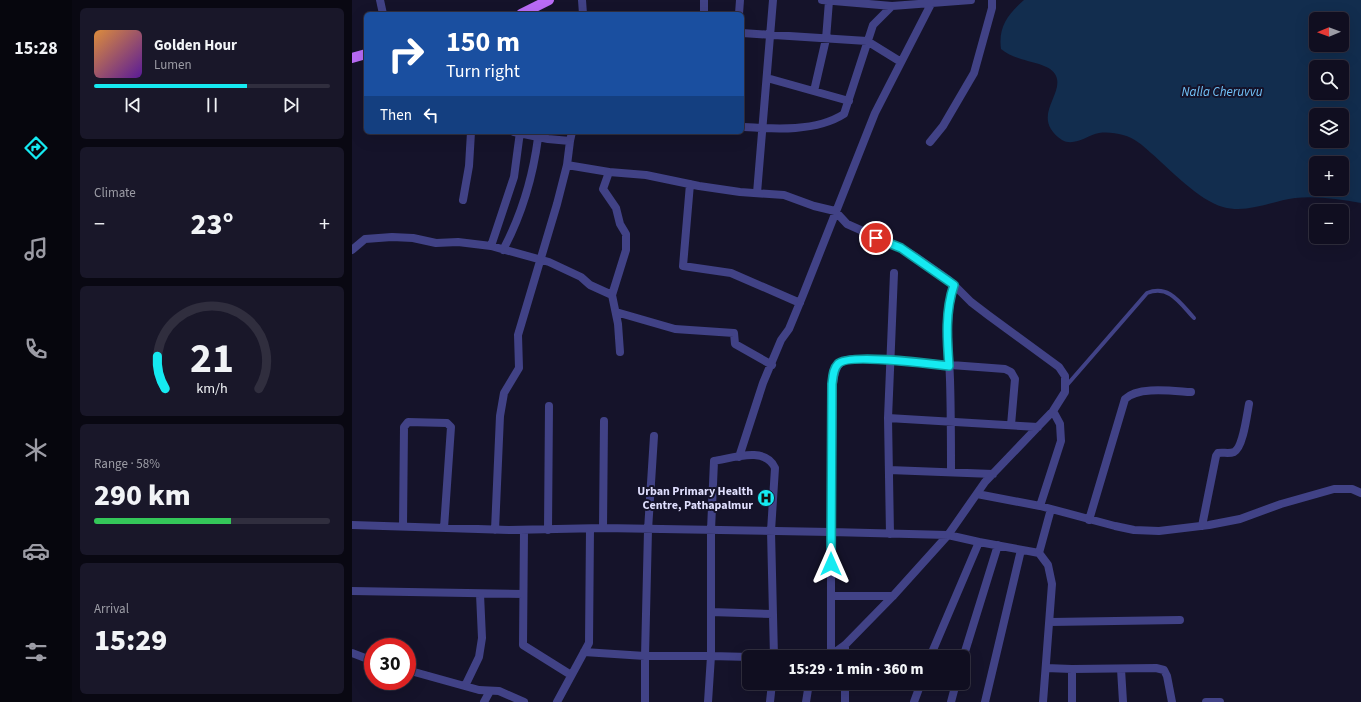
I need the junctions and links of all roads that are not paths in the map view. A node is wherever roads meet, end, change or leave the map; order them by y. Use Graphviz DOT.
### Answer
graph roads {
  1 [pos="380,0"];
  2 [pos="549,0"];
  3 [pos="582,0"];
  4 [pos="704,0"];
  5 [pos="740,0"];
  6 [pos="773,0"];
  7 [pos="826,0"];
  8 [pos="971,0"];
  9 [pos="992,0"];
  10 [pos="858,2"];
  11 [pos="931,4"];
  12 [pos="892,6"];
  13 [pos="383,12"];
  14 [pos="528,12"];
  15 [pos="583,12"];
  16 [pos="704,12"];
  17 [pos="739,12"];
  18 [pos="744,33"];
  19 [pos="771,35"];
  20 [pos="826,39"];
  21 [pos="867,41"];
  22 [pos="364,55"];
  23 [pos="352,58"];
  24 [pos="901,62"];
  25 [pos="768,78"];
  26 [pos="814,90"];
  27 [pos="849,101"];
  28 [pos="744,127"];
  29 [pos="763,127"];
  30 [pos="471,134"];
  31 [pos="518,134"];
  32 [pos="522,134"];
  33 [pos="572,134"];
  34 [pos="538,138"];
  35 [pos="570,141"];
  36 [pos="930,142"];
  37 [pos="567,165"];
  38 [pos="610,172"];
  39 [pos="690,184"];
  40 [pos="757,193"];
  41 [pos="463,200"];
  42 [pos="835,212"];
  43 [pos="491,246"];
  44 [pos="352,250"];
  45 [pos="503,250"];
  46 [pos="540,258"];
  47 [pos="894,273"];
  48 [pos="954,285"];
  49 [pos="612,295"];
  50 [pos="800,303"];
  51 [pos="616,312"];
  52 [pos="1194,318"];
  53 [pos="620,352"];
  54 [pos="889,361"];
  55 [pos="772,365"];
  56 [pos="949,366"];
  57 [pos="1065,387"];
  58 [pos="1191,392"];
  59 [pos="1249,404"];
  60 [pos="549,406"];
  61 [pos="1053,411"];
  62 [pos="888,418"];
  63 [pos="604,421"];
  64 [pos="952,422"];
  65 [pos="1011,425"];
  66 [pos="1038,427"];
  67 [pos="654,436"];
  68 [pos="739,457"];
  69 [pos="889,470"];
  70 [pos="951,472"];
  71 [pos="993,474"];
  72 [pos="1361,493"];
  73 [pos="977,494"];
  74 [pos="1040,506"];
  75 [pos="1050,509"];
  76 [pos="1089,520"];
  77 [pos="352,525"];
  78 [pos="403,526"];
  79 [pos="1202,526"];
  80 [pos="444,528"];
  81 [pos="603,528"];
  82 [pos="590,529"];
  83 [pos="495,530"];
  84 [pos="524,530"];
  85 [pos="548,530"];
  86 [pos="648,530"];
  87 [pos="711,530"];
  88 [pos="771,531"];
  89 [pos="831,532"];
  90 [pos="890,534"];
  91 [pos="948,535"];
  92 [pos="979,542"];
  93 [pos="998,545"];
  94 [pos="1021,550"];
  95 [pos="1039,553"];
  96 [pos="352,591"];
  97 [pos="480,594"];
  98 [pos="523,594"];
  99 [pos="831,596"];
  100 [pos="893,596"];
  101 [pos="711,612"];
  102 [pos="773,614"];
  103 [pos="1180,620"];
  104 [pos="1050,622"];
  105 [pos="845,645"];
  106 [pos="774,650"];
  107 [pos="830,650"];
  108 [pos="838,650"];
  109 [pos="845,650"];
  110 [pos="933,650"];
  111 [pos="965,650"];
  112 [pos="584,652"];
  113 [pos="352,653"];
  114 [pos="645,656"];
  115 [pos="711,656"];
  116 [pos="742,657"];
  117 [pos="364,658"];
  118 [pos="1046,668"];
  119 [pos="1072,669"];
  120 [pos="1121,669"];
  121 [pos="416,672"];
  122 [pos="571,675"];
  123 [pos="465,686"];
  124 [pos="771,690"];
  125 [pos="808,690"];
  126 [pos="845,690"];
  127 [pos="918,690"];
  128 [pos="954,690"];
  129 [pos="490,691"];
  130 [pos="484,702"];
  131 [pos="524,702"];
  132 [pos="557,702"];
  133 [pos="645,702"];
  134 [pos="708,702"];
  135 [pos="770,702"];
  136 [pos="806,702"];
  137 [pos="845,702"];
  138 [pos="914,702"];
  139 [pos="951,702"];
  140 [pos="985,702"];
  141 [pos="1043,702"];
  142 [pos="1072,702"];
  143 [pos="1123,702"];
  144 [pos="1172,702"];
  145 [pos="1206,702"];
  146 [pos="1220,702"];
  1 -- 13 [label="street"];
  2 -- 14 [label="main road"];
  3 -- 15 [label="street"];
  4 -- 16 [label="street"];
  5 -- 17 [label="street"];
  6 -- 19 [label="street"];
  7 -- 10 [label="street"];
  7 -- 20 [label="street"];
  8 -- 11 [label="street"];
  9 -- 36 [label="street"];
  10 -- 12 [label="street"];
  11 -- 12 [label="street"];
  11 -- 24 [label="street"];
  12 -- 21 [label="street"];
  18 -- 19 [label="street"];
  19 -- 20 [label="street"];
  19 -- 25 [label="street"];
  20 -- 21 [label="street"];
  20 -- 26 [label="street"];
  21 -- 24 [label="street"];
  21 -- 27 [label="street"];
  22 -- 23 [label="main road"];
  24 -- 42 [label="street"];
  25 -- 26 [label="street"];
  25 -- 29 [label="street"];
  26 -- 27 [label="street"];
  27 -- 29 [label="street"];
  28 -- 29 [label="street"];
  29 -- 40 [label="street"];
  30 -- 41 [label="street"];
  31 -- 43 [label="street"];
  32 -- 34 [label="street"];
  33 -- 35 [label="street"];
  34 -- 35 [label="street"];
  34 -- 45 [label="street"];
  35 -- 37 [label="street"];
  37 -- 38 [label="street"];
  37 -- 46 [label="street"];
  38 -- 39 [label="street"];
  38 -- 49 [label="street"];
  39 -- 40 [label="street"];
  39 -- 50 [label="street"];
  40 -- 42 [label="street"];
  42 -- 48 [label="street"];
  42 -- 50 [label="street"];
  43 -- 44 [label="street"];
  43 -- 45 [label="street"];
  45 -- 46 [label="street"];
  46 -- 49 [label="street"];
  46 -- 83 [label="street"];
  47 -- 54 [label="street"];
  48 -- 56 [label="street"];
  48 -- 57 [label="street"];
  49 -- 51 [label="street"];
  50 -- 55 [label="street"];
  51 -- 53 [label="street"];
  51 -- 55 [label="street"];
  52 -- 57 [label="lane"];
  54 -- 56 [label="street"];
  54 -- 62 [label="street"];
  54 -- 89 [label="street"];
  55 -- 68 [label="street"];
  56 -- 64 [label="street"];
  56 -- 65 [label="street"];
  57 -- 61 [label="street"];
  58 -- 76 [label="street"];
  59 -- 79 [label="street"];
  60 -- 85 [label="street"];
  61 -- 66 [label="street"];
  61 -- 74 [label="street"];
  62 -- 64 [label="street"];
  62 -- 69 [label="street"];
  63 -- 81 [label="street"];
  64 -- 65 [label="street"];
  64 -- 70 [label="street"];
  65 -- 66 [label="street"];
  66 -- 71 [label="street"];
  67 -- 86 [label="street"];
  68 -- 87 [label="street"];
  68 -- 88 [label="street"];
  69 -- 70 [label="street"];
  69 -- 90 [label="street"];
  70 -- 71 [label="street"];
  71 -- 73 [label="street"];
  72 -- 79 [label="street"];
  73 -- 74 [label="street"];
  73 -- 91 [label="street"];
  74 -- 75 [label="street"];
  75 -- 76 [label="street"];
  75 -- 95 [label="street"];
  76 -- 79 [label="street"];
  77 -- 78 [label="street"];
  78 -- 80 [label="street"];
  78 -- 80 [label="street"];
  80 -- 83 [label="street"];
  81 -- 82 [label="street"];
  81 -- 86 [label="street"];
  82 -- 85 [label="street"];
  82 -- 112 [label="street"];
  83 -- 84 [label="street"];
  84 -- 85 [label="street"];
  84 -- 98 [label="street"];
  86 -- 87 [label="street"];
  86 -- 114 [label="street"];
  87 -- 88 [label="street"];
  87 -- 101 [label="street"];
  88 -- 89 [label="street"];
  88 -- 102 [label="street"];
  89 -- 90 [label="street"];
  89 -- 99 [label="street"];
  90 -- 91 [label="street"];
  91 -- 92 [label="street"];
  91 -- 100 [label="street"];
  92 -- 93 [label="street"];
  92 -- 110 [label="street"];
  93 -- 94 [label="street"];
  93 -- 111 [label="street"];
  94 -- 95 [label="street"];
  94 -- 140 [label="street"];
  95 -- 104 [label="street"];
  96 -- 97 [label="street"];
  97 -- 98 [label="street"];
  97 -- 123 [label="street"];
  98 -- 122 [label="street"];
  99 -- 100 [label="street"];
  99 -- 107 [label="street"];
  100 -- 105 [label="street"];
  101 -- 102 [label="street"];
  101 -- 115 [label="street"];
  102 -- 106 [label="street"];
  103 -- 104 [label="street"];
  104 -- 118 [label="street"];
  105 -- 108 [label="street"];
  105 -- 109 [label="street"];
  112 -- 114 [label="street"];
  112 -- 122 [label="street"];
  113 -- 117 [label="street"];
  114 -- 115 [label="street"];
  114 -- 133 [label="street"];
  115 -- 116 [label="street"];
  115 -- 134 [label="street"];
  118 -- 119 [label="street"];
  118 -- 141 [label="street"];
  119 -- 120 [label="street"];
  119 -- 142 [label="street"];
  120 -- 143 [label="street"];
  120 -- 144 [label="street"];
  121 -- 123 [label="street"];
  122 -- 132 [label="street"];
  123 -- 129 [label="street"];
  124 -- 135 [label="street"];
  125 -- 136 [label="street"];
  126 -- 137 [label="street"];
  127 -- 138 [label="street"];
  128 -- 139 [label="street"];
  129 -- 130 [label="street"];
  129 -- 131 [label="street"];
  145 -- 146 [label="street"];
}
